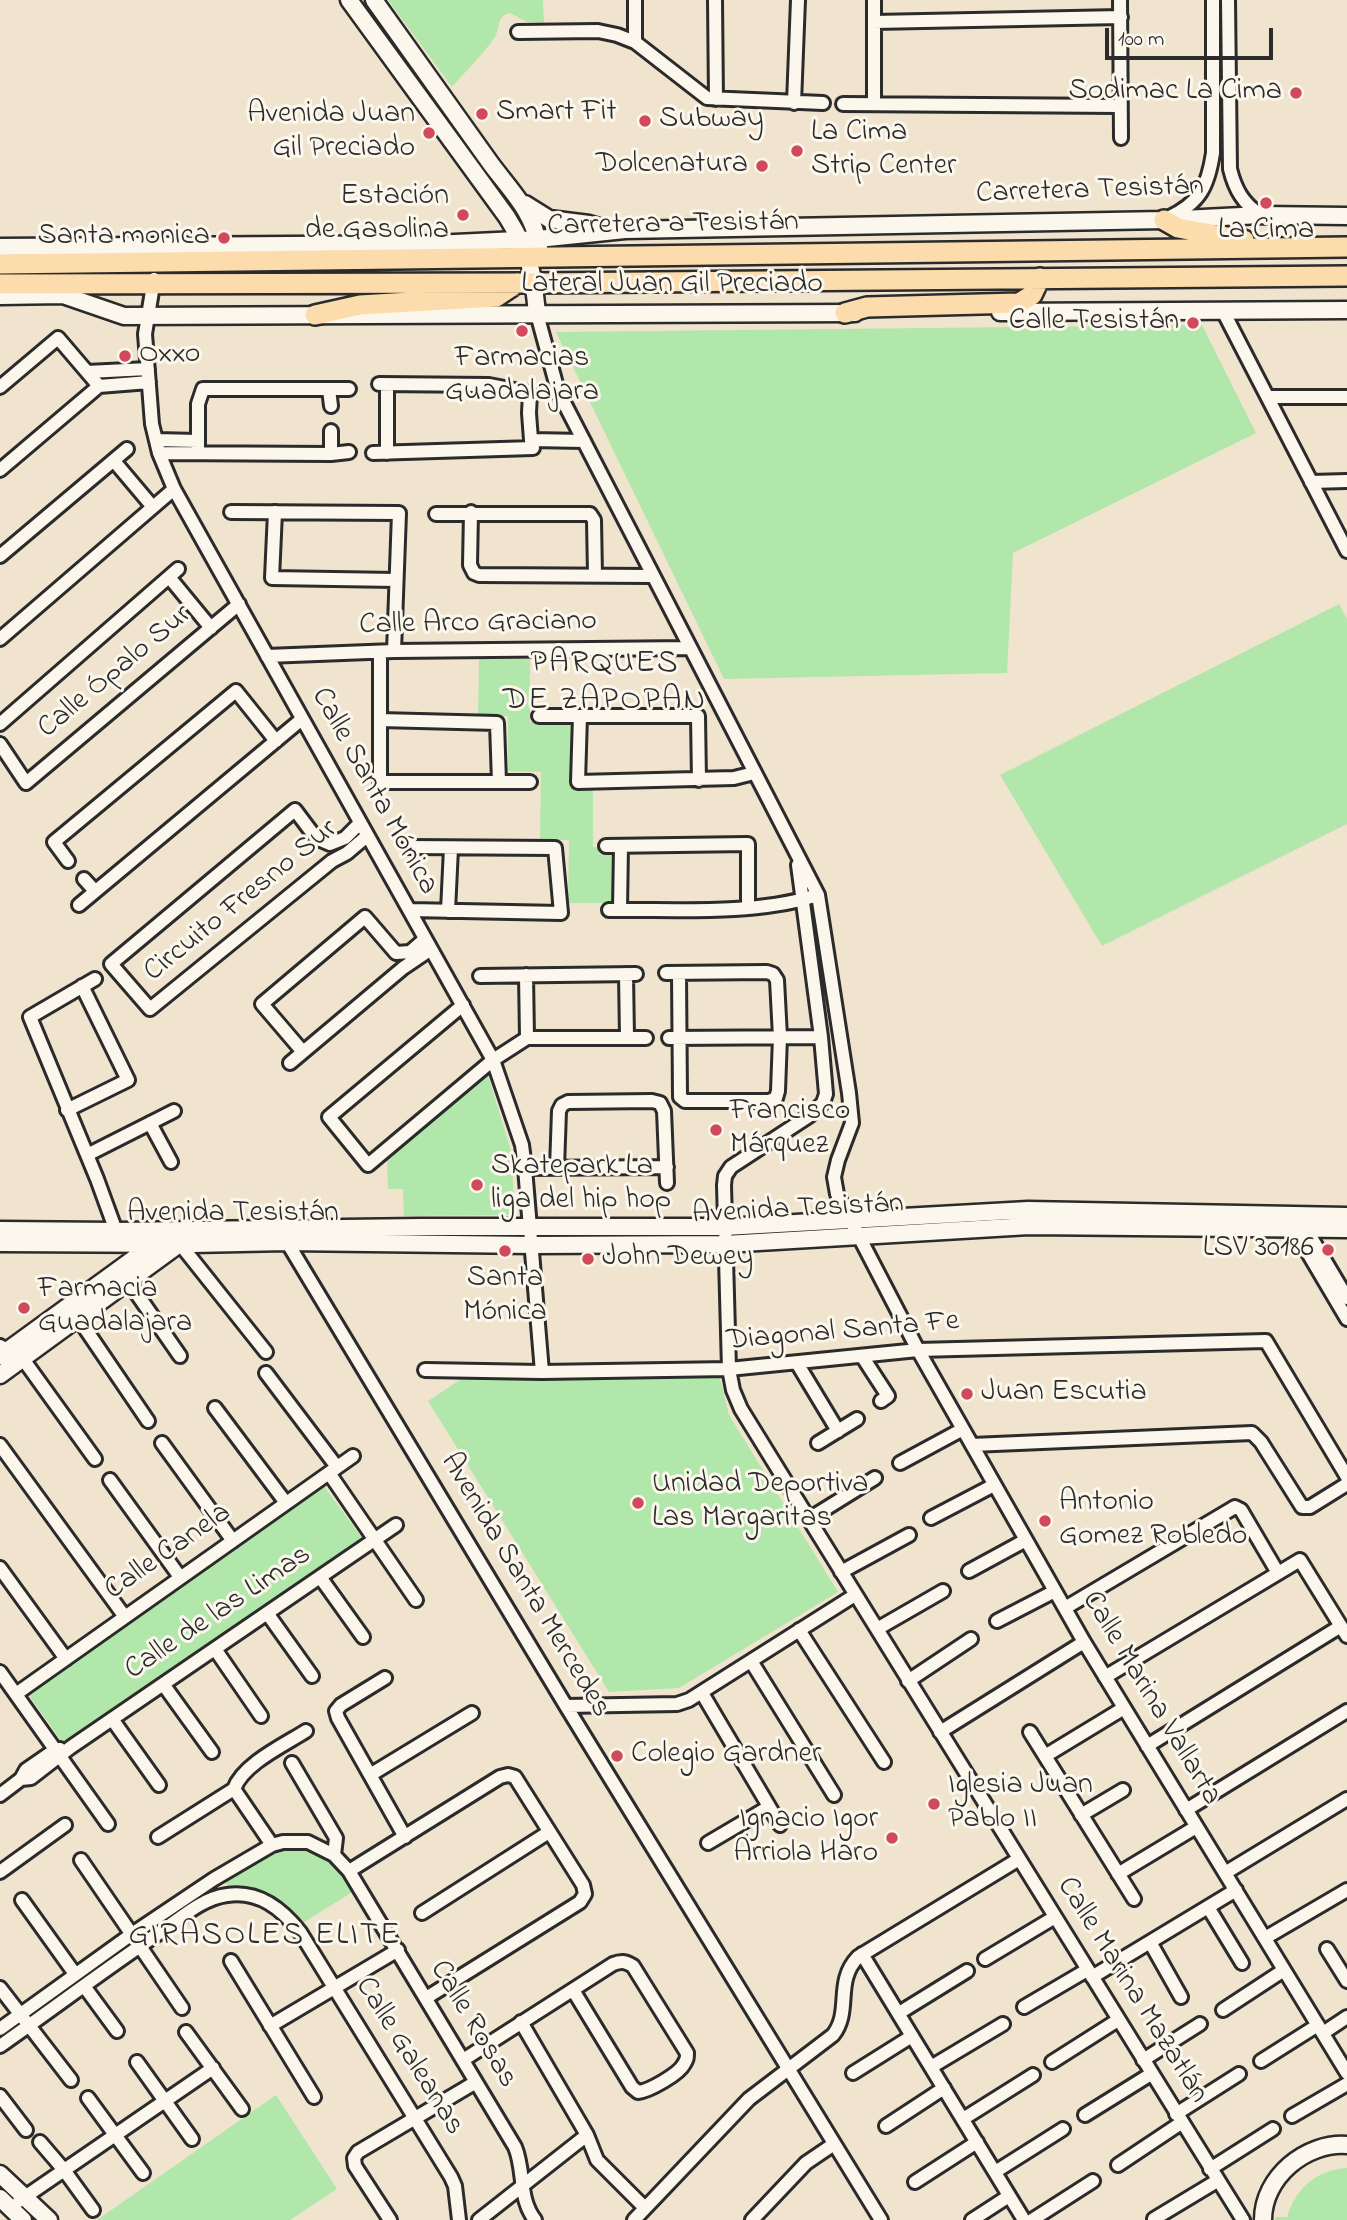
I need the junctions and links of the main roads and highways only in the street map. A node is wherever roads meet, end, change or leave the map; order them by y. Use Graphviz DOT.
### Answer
graph roads {
  1 [pos="1164,220"];
  2 [pos="1344,245"];
  3 [pos="1276,247"];
  4 [pos="1,255"];
  5 [pos="1347,276"];
  6 [pos="1040,278"];
  7 [pos="531,283"];
  8 [pos="0,284"];
  9 [pos="845,313"];
  10 [pos="315,315"];
  1 -- 3 [label="main road"];
  2 -- 3 [label="main road, Carretera a Tesistán"];
  3 -- 4 [label="main road, Carretera a Tesistán"];
  5 -- 6 [label="main road, Carretera a Tesistán"];
  6 -- 7 [label="main road, Carretera a Tesistán"];
  6 -- 9 [label="main road"];
  7 -- 8 [label="main road, Carretera a Tesistán"];
  7 -- 10 [label="main road"];
}
